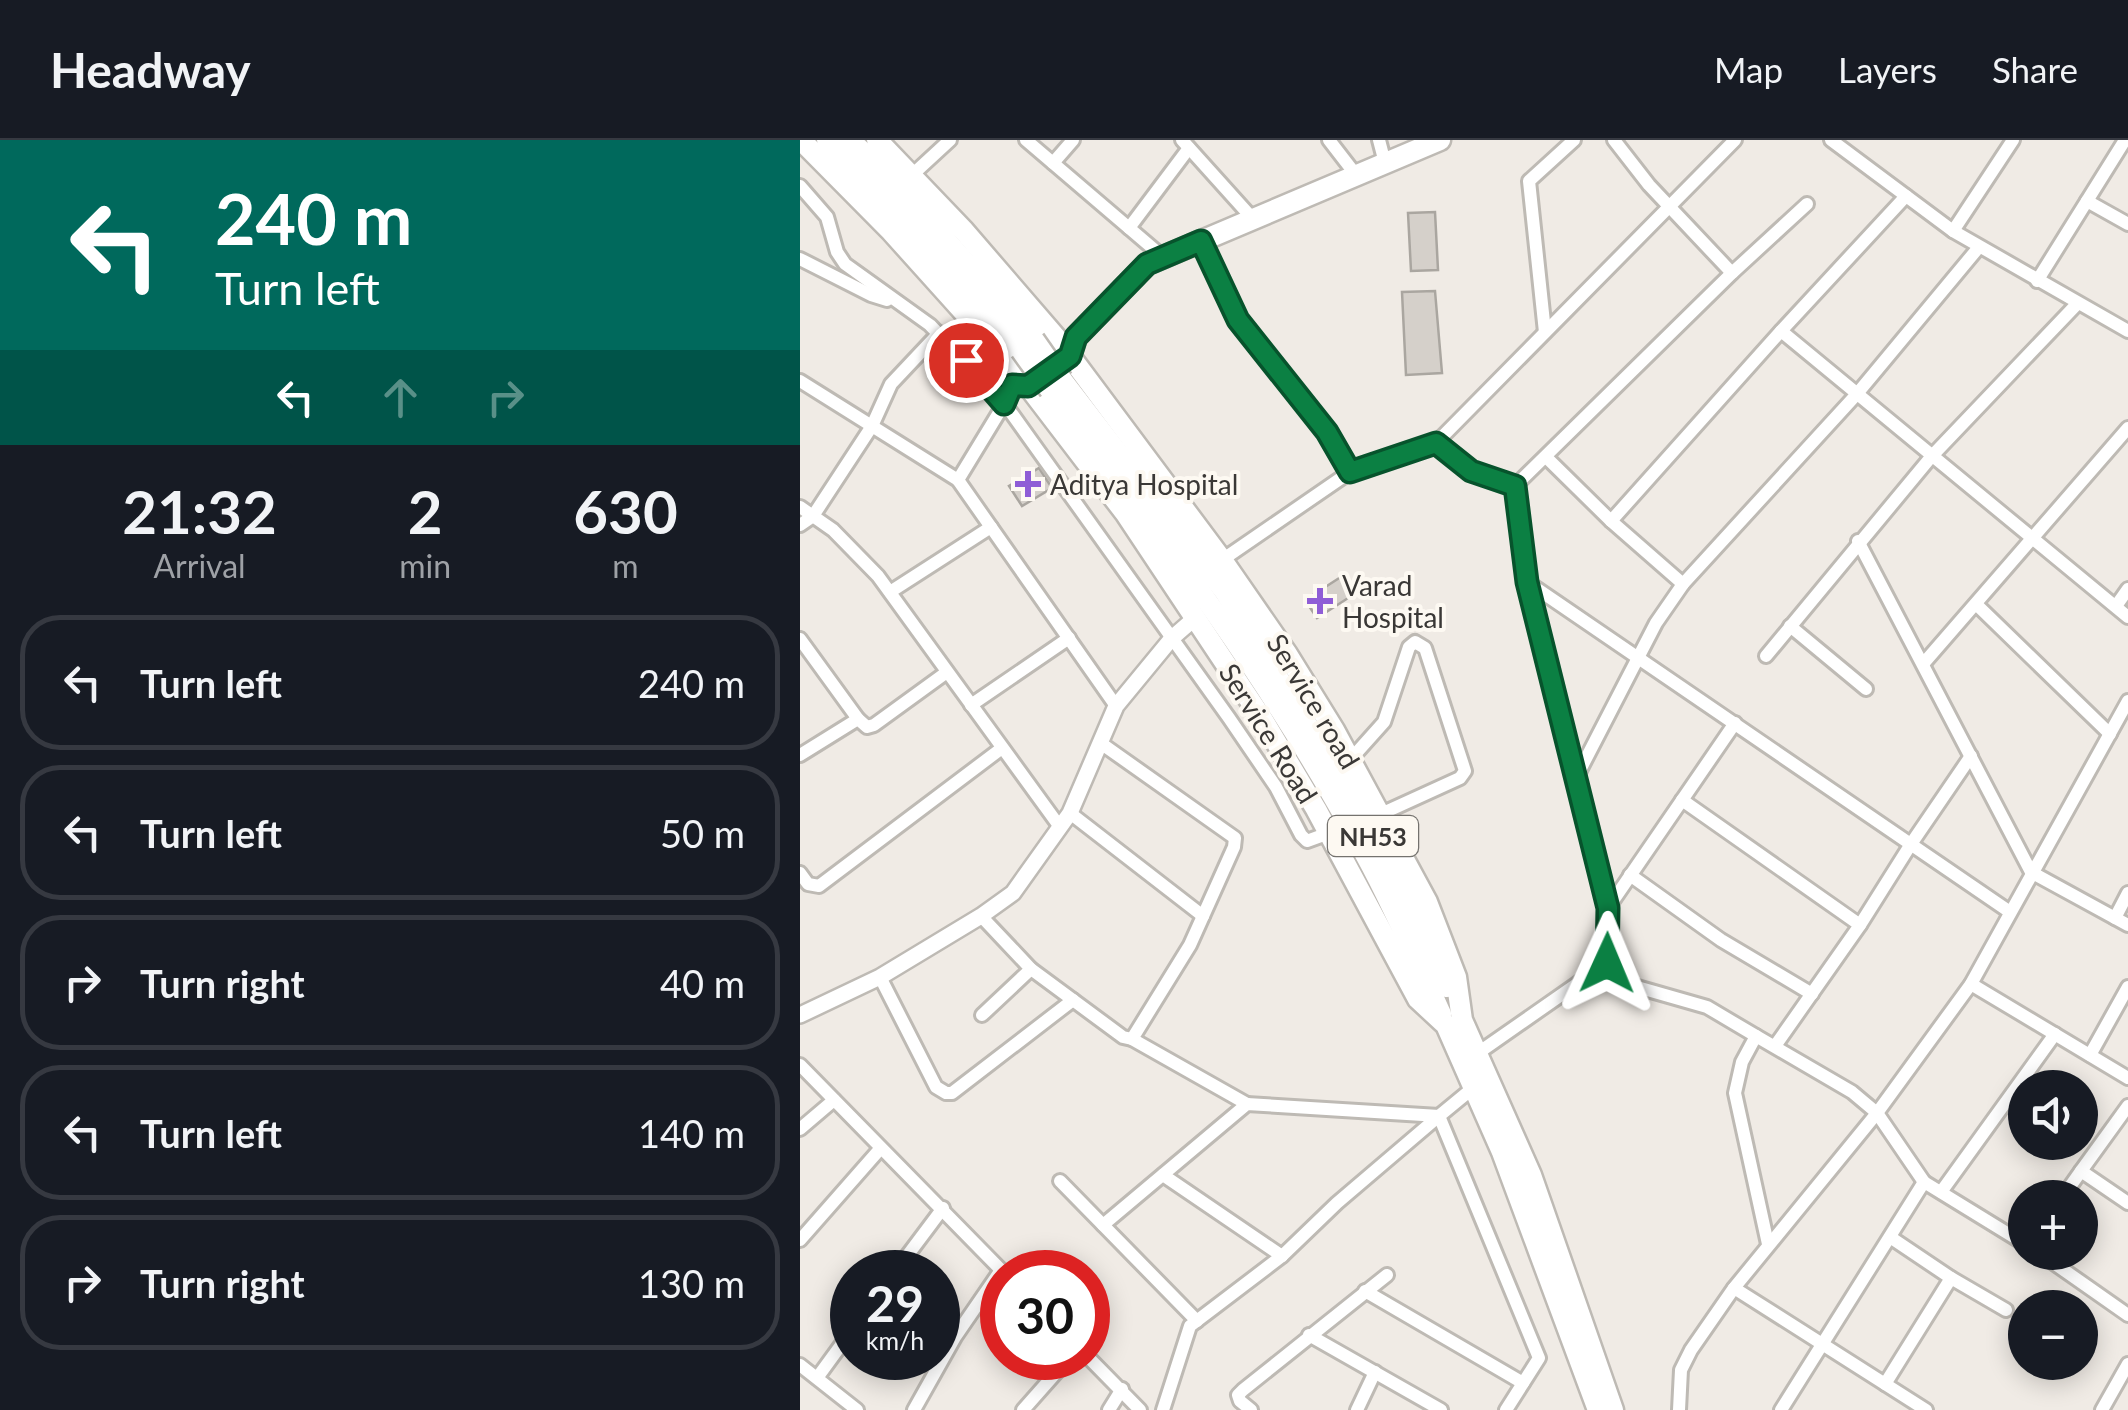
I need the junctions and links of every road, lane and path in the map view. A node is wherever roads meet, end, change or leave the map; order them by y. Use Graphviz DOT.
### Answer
graph roads {
  1 [pos="801,140"];
  2 [pos="827,140"];
  3 [pos="850,140"];
  4 [pos="877,140"];
  5 [pos="950,140"];
  6 [pos="1026,140"];
  7 [pos="1073,140"];
  8 [pos="1330,140"];
  9 [pos="1379,140"];
  10 [pos="1440,140"];
  11 [pos="1574,140"];
  12 [pos="1614,140"];
  13 [pos="1736,140"];
  14 [pos="1831,140"];
  15 [pos="1995,140"];
  16 [pos="2125,140"];
  17 [pos="1186,144"];
  18 [pos="2010,145"];
  19 [pos="1053,163"];
  20 [pos="1384,164"];
  21 [pos="1356,175"];
  22 [pos="911,176"];
  23 [pos="800,186"];
  24 [pos="1906,196"];
  25 [pos="2087,200"];
  26 [pos="1806,204"];
  27 [pos="1670,208"];
  28 [pos="1254,219"];
  29 [pos="2128,224"];
  30 [pos="1129,228"];
  31 [pos="1953,231"];
  32 [pos="1201,241"];
  33 [pos="1979,247"];
  34 [pos="1162,257"];
  35 [pos="800,259"];
  36 [pos="1732,273"];
  37 [pos="2037,281"];
  38 [pos="899,304"];
  39 [pos="2077,304"];
  40 [pos="2128,330"];
  41 [pos="1781,331"];
  42 [pos="1545,332"];
  43 [pos="939,334"];
  44 [pos="1068,344"];
  45 [pos="1022,366"];
  46 [pos="800,382"];
  47 [pos="1856,395"];
  48 [pos="1004,404"];
  49 [pos="872,426"];
  50 [pos="2128,428"];
  51 [pos="1436,443"];
  52 [pos="1931,457"];
  53 [pos="1548,458"];
  54 [pos="1350,472"];
  55 [pos="958,480"];
  56 [pos="1515,486"];
  57 [pos="800,507"];
  58 [pos="812,516"];
  59 [pos="1611,521"];
  60 [pos="800,525"];
  61 [pos="991,527"];
  62 [pos="2032,541"];
  63 [pos="1858,542"];
  64 [pos="1222,560"];
  65 [pos="1527,582"];
  66 [pos="1683,584"];
  67 [pos="2128,588"];
  68 [pos="890,592"];
  69 [pos="1978,604"];
  70 [pos="2116,606"];
  71 [pos="2128,617"];
  72 [pos="1196,618"];
  73 [pos="1790,626"];
  74 [pos="1069,638"];
  75 [pos="1172,638"];
  76 [pos="800,640"];
  77 [pos="1766,656"];
  78 [pos="1639,658"];
  79 [pos="1923,664"];
  80 [pos="947,672"];
  81 [pos="1866,688"];
  82 [pos="2128,701"];
  83 [pos="970,704"];
  84 [pos="1116,706"];
  85 [pos="858,719"];
  86 [pos="1735,724"];
  87 [pos="2110,734"];
  88 [pos="1102,744"];
  89 [pos="1002,748"];
  90 [pos="800,755"];
  91 [pos="1971,756"];
  92 [pos="1350,760"];
  93 [pos="1577,776"];
  94 [pos="1682,800"];
  95 [pos="1381,814"];
  96 [pos="1065,820"];
  97 [pos="1329,833"];
  98 [pos="1910,844"];
  99 [pos="2032,872"];
  100 [pos="800,873"];
  101 [pos="1630,874"];
  102 [pos="2128,894"];
  103 [pos="1608,908"];
  104 [pos="2010,912"];
  105 [pos="981,916"];
  106 [pos="1203,916"];
  107 [pos="2115,918"];
  108 [pos="1860,925"];
  109 [pos="2128,925"];
  110 [pos="1607,963"];
  111 [pos="1031,970"];
  112 [pos="880,977"];
  113 [pos="1971,984"];
  114 [pos="2128,987"];
  115 [pos="1812,994"];
  116 [pos="1073,1000"];
  117 [pos="802,1010"];
  118 [pos="982,1014"];
  119 [pos="1454,1023"];
  120 [pos="2054,1034"];
  121 [pos="1756,1036"];
  122 [pos="1132,1039"];
  123 [pos="1775,1046"];
  124 [pos="1478,1053"];
  125 [pos="2090,1055"];
  126 [pos="800,1065"];
  127 [pos="2128,1078"];
  128 [pos="1473,1088"];
  129 [pos="834,1100"];
  130 [pos="1248,1104"];
  131 [pos="2128,1106"];
  132 [pos="1876,1113"];
  133 [pos="1439,1116"];
  134 [pos="800,1129"];
  135 [pos="880,1148"];
  136 [pos="2081,1171"];
  137 [pos="1163,1175"];
  138 [pos="2075,1180"];
  139 [pos="1060,1181"];
  140 [pos="1924,1182"];
  141 [pos="1940,1192"];
  142 [pos="2128,1203"];
  143 [pos="943,1208"];
  144 [pos="1103,1225"];
  145 [pos="2008,1234"];
  146 [pos="1890,1238"];
  147 [pos="800,1240"];
  148 [pos="1768,1244"];
  149 [pos="912,1250"];
  150 [pos="982,1250"];
  151 [pos="1282,1256"];
  152 [pos="2064,1270"];
  153 [pos="1387,1275"];
  154 [pos="1950,1278"];
  155 [pos="1734,1288"];
  156 [pos="1365,1291"];
  157 [pos="980,1302"];
  158 [pos="2006,1310"];
  159 [pos="2128,1315"];
  160 [pos="1197,1321"];
  161 [pos="1309,1334"];
  162 [pos="1822,1345"];
  163 [pos="830,1360"];
  164 [pos="2128,1364"];
  165 [pos="800,1365"];
  166 [pos="1376,1372"];
  167 [pos="817,1378"];
  168 [pos="1110,1378"];
  169 [pos="1050,1380"];
  170 [pos="1523,1383"];
  171 [pos="1885,1384"];
  172 [pos="1122,1389"];
  173 [pos="1432,1408"];
  174 [pos="857,1410"];
  175 [pos="914,1410"];
  176 [pos="1024,1410"];
  177 [pos="1109,1410"];
  178 [pos="1140,1410"];
  179 [pos="1163,1410"];
  180 [pos="1251,1410"];
  181 [pos="1357,1410"];
  182 [pos="1506,1410"];
  183 [pos="1598,1410"];
  184 [pos="1613,1410"];
  185 [pos="1679,1410"];
  186 [pos="1781,1410"];
  187 [pos="1926,1410"];
  188 [pos="2102,1410"];
  1 -- 45 [label="main road, Service Road"];
  2 -- 45 [label="main road, NH53"];
  3 -- 45 [label="main road, NH53"];
  4 -- 22 [label="main road, Service road"];
  5 -- 22 [label="street"];
  6 -- 19 [label="street"];
  7 -- 19 [label="street"];
  8 -- 21 [label="street"];
  9 -- 20 [label="street"];
  10 -- 20 [label="main road"];
  11 -- 42 [label="street"];
  12 -- 27 [label="street"];
  13 -- 27 [label="street"];
  14 -- 24 [label="street"];
  15 -- 18 [label="street"];
  16 -- 25 [label="street"];
  17 -- 28 [label="street"];
  17 -- 30 [label="street"];
  18 -- 31 [label="street"];
  19 -- 30 [label="street"];
  20 -- 21 [label="main road"];
  21 -- 28 [label="main road"];
  22 -- 44 [label="main road, Service road"];
  23 -- 38 [label="street"];
  24 -- 31 [label="street"];
  24 -- 41 [label="street"];
  25 -- 29 [label="street"];
  25 -- 37 [label="street"];
  26 -- 36 [label="street"];
  27 -- 36 [label="street"];
  27 -- 42 [label="street"];
  28 -- 32 [label="main road"];
  30 -- 34 [label="street"];
  31 -- 33 [label="street"];
  32 -- 34 [label="main road"];
  32 -- 54 [label="street"];
  33 -- 37 [label="street"];
  33 -- 47 [label="street"];
  34 -- 44 [label="main road"];
  35 -- 38 [label="street"];
  36 -- 53 [label="street"];
  37 -- 39 [label="street"];
  38 -- 43 [label="street"];
  39 -- 40 [label="street"];
  39 -- 52 [label="street"];
  41 -- 47 [label="street"];
  41 -- 59 [label="street"];
  42 -- 51 [label="street"];
  43 -- 48 [label="street"];
  43 -- 49 [label="street"];
  44 -- 45 [label="main road"];
  44 -- 64 [label="main road, Service road"];
  45 -- 48 [label="street"];
  45 -- 72 [label="main road, Service Road"];
  45 -- 119 [label="main road, NH53, bridge"];
  46 -- 49 [label="street"];
  47 -- 52 [label="street"];
  47 -- 66 [label="street"];
  48 -- 55 [label="street"];
  48 -- 75 [label="street"];
  49 -- 55 [label="street"];
  49 -- 58 [label="street"];
  50 -- 62 [label="street"];
  51 -- 54 [label="street"];
  51 -- 56 [label="street"];
  52 -- 62 [label="street"];
  52 -- 63 [label="street"];
  53 -- 56 [label="street"];
  53 -- 59 [label="street"];
  54 -- 64 [label="street"];
  55 -- 61 [label="street"];
  56 -- 65 [label="street"];
  57 -- 58 [label="street"];
  58 -- 60 [label="street"];
  58 -- 68 [label="street"];
  59 -- 66 [label="street"];
  61 -- 68 [label="street"];
  61 -- 74 [label="street"];
  62 -- 69 [label="street"];
  62 -- 70 [label="street"];
  63 -- 73 [label="street"];
  63 -- 79 [label="street"];
  64 -- 92 [label="main road, Service road"];
  65 -- 78 [label="street"];
  65 -- 93 [label="street"];
  66 -- 78 [label="street"];
  67 -- 70 [label="street"];
  68 -- 80 [label="street"];
  69 -- 79 [label="street"];
  69 -- 87 [label="street"];
  70 -- 71 [label="street"];
  72 -- 75 [label="street"];
  72 -- 97 [label="main road, Service Road"];
  73 -- 77 [label="street"];
  73 -- 81 [label="street"];
  74 -- 83 [label="street"];
  74 -- 84 [label="street"];
  75 -- 84 [label="street"];
  75 -- 97 [label="street"];
  76 -- 85 [label="street"];
  78 -- 86 [label="street"];
  78 -- 93 [label="street"];
  79 -- 91 [label="street"];
  80 -- 83 [label="street"];
  80 -- 85 [label="street"];
  82 -- 87 [label="street"];
  83 -- 89 [label="street"];
  84 -- 88 [label="street"];
  85 -- 90 [label="street"];
  86 -- 94 [label="street"];
  86 -- 98 [label="street"];
  87 -- 99 [label="street"];
  88 -- 96 [label="street"];
  88 -- 106 [label="street"];
  89 -- 96 [label="street"];
  89 -- 100 [label="street"];
  91 -- 98 [label="street"];
  91 -- 99 [label="street"];
  92 -- 95 [label="main road, Service road"];
  92 -- 95 [label="street"];
  93 -- 103 [label="street"];
  94 -- 101 [label="street"];
  94 -- 108 [label="street"];
  95 -- 119 [label="main road, Service road"];
  96 -- 105 [label="street"];
  96 -- 106 [label="street"];
  97 -- 119 [label="main road, Service Road"];
  98 -- 104 [label="street"];
  98 -- 108 [label="street"];
  99 -- 104 [label="street"];
  99 -- 107 [label="street"];
  101 -- 103 [label="street"];
  101 -- 115 [label="street"];
  102 -- 107 [label="street"];
  103 -- 110 [label="street"];
  104 -- 113 [label="street"];
  105 -- 111 [label="street"];
  105 -- 112 [label="street"];
  106 -- 122 [label="street"];
  107 -- 109 [label="street"];
  108 -- 115 [label="street"];
  110 -- 121 [label="street"];
  110 -- 124 [label="street"];
  111 -- 116 [label="street"];
  111 -- 118 [label="street"];
  112 -- 116 [label="street"];
  112 -- 117 [label="street"];
  113 -- 120 [label="street"];
  113 -- 132 [label="street"];
  114 -- 125 [label="street"];
  115 -- 123 [label="street"];
  116 -- 122 [label="street"];
  119 -- 124 [label="main road, Service road"];
  119 -- 128 [label="main road, Service Road"];
  120 -- 125 [label="street"];
  120 -- 141 [label="street"];
  121 -- 123 [label="street"];
  121 -- 148 [label="street"];
  122 -- 130 [label="street"];
  123 -- 132 [label="street"];
  124 -- 184 [label="main road, Service road"];
  125 -- 127 [label="street"];
  126 -- 129 [label="street"];
  128 -- 133 [label="street"];
  128 -- 183 [label="main road, Service Road"];
  129 -- 134 [label="street"];
  129 -- 135 [label="street"];
  130 -- 133 [label="street"];
  130 -- 137 [label="street"];
  131 -- 136 [label="street"];
  132 -- 140 [label="street"];
  132 -- 148 [label="street"];
  133 -- 151 [label="street"];
  133 -- 170 [label="street"];
  135 -- 143 [label="street"];
  135 -- 147 [label="street"];
  136 -- 138 [label="street"];
  136 -- 142 [label="street"];
  137 -- 144 [label="street"];
  137 -- 151 [label="street"];
  139 -- 144 [label="street"];
  140 -- 141 [label="street"];
  140 -- 146 [label="street"];
  141 -- 145 [label="street"];
  143 -- 149 [label="street"];
  143 -- 150 [label="street"];
  144 -- 160 [label="street"];
  146 -- 154 [label="street"];
  146 -- 162 [label="street"];
  148 -- 155 [label="street"];
  151 -- 160 [label="street"];
  152 -- 159 [label="street"];
  153 -- 156 [label="street"];
  154 -- 158 [label="street"];
  154 -- 171 [label="street"];
  155 -- 162 [label="street"];
  155 -- 185 [label="street"];
  156 -- 161 [label="street"];
  156 -- 170 [label="street"];
  157 -- 175 [label="street"];
  160 -- 179 [label="street"];
  161 -- 166 [label="street"];
  161 -- 180 [label="street"];
  162 -- 171 [label="street"];
  162 -- 186 [label="street"];
  163 -- 167 [label="street"];
  164 -- 188 [label="street"];
  165 -- 167 [label="street"];
  166 -- 173 [label="street"];
  166 -- 181 [label="street"];
  167 -- 174 [label="street"];
  168 -- 172 [label="street"];
  169 -- 176 [label="street"];
  170 -- 182 [label="street"];
  171 -- 187 [label="street"];
  172 -- 177 [label="street"];
  172 -- 178 [label="street"];
}
